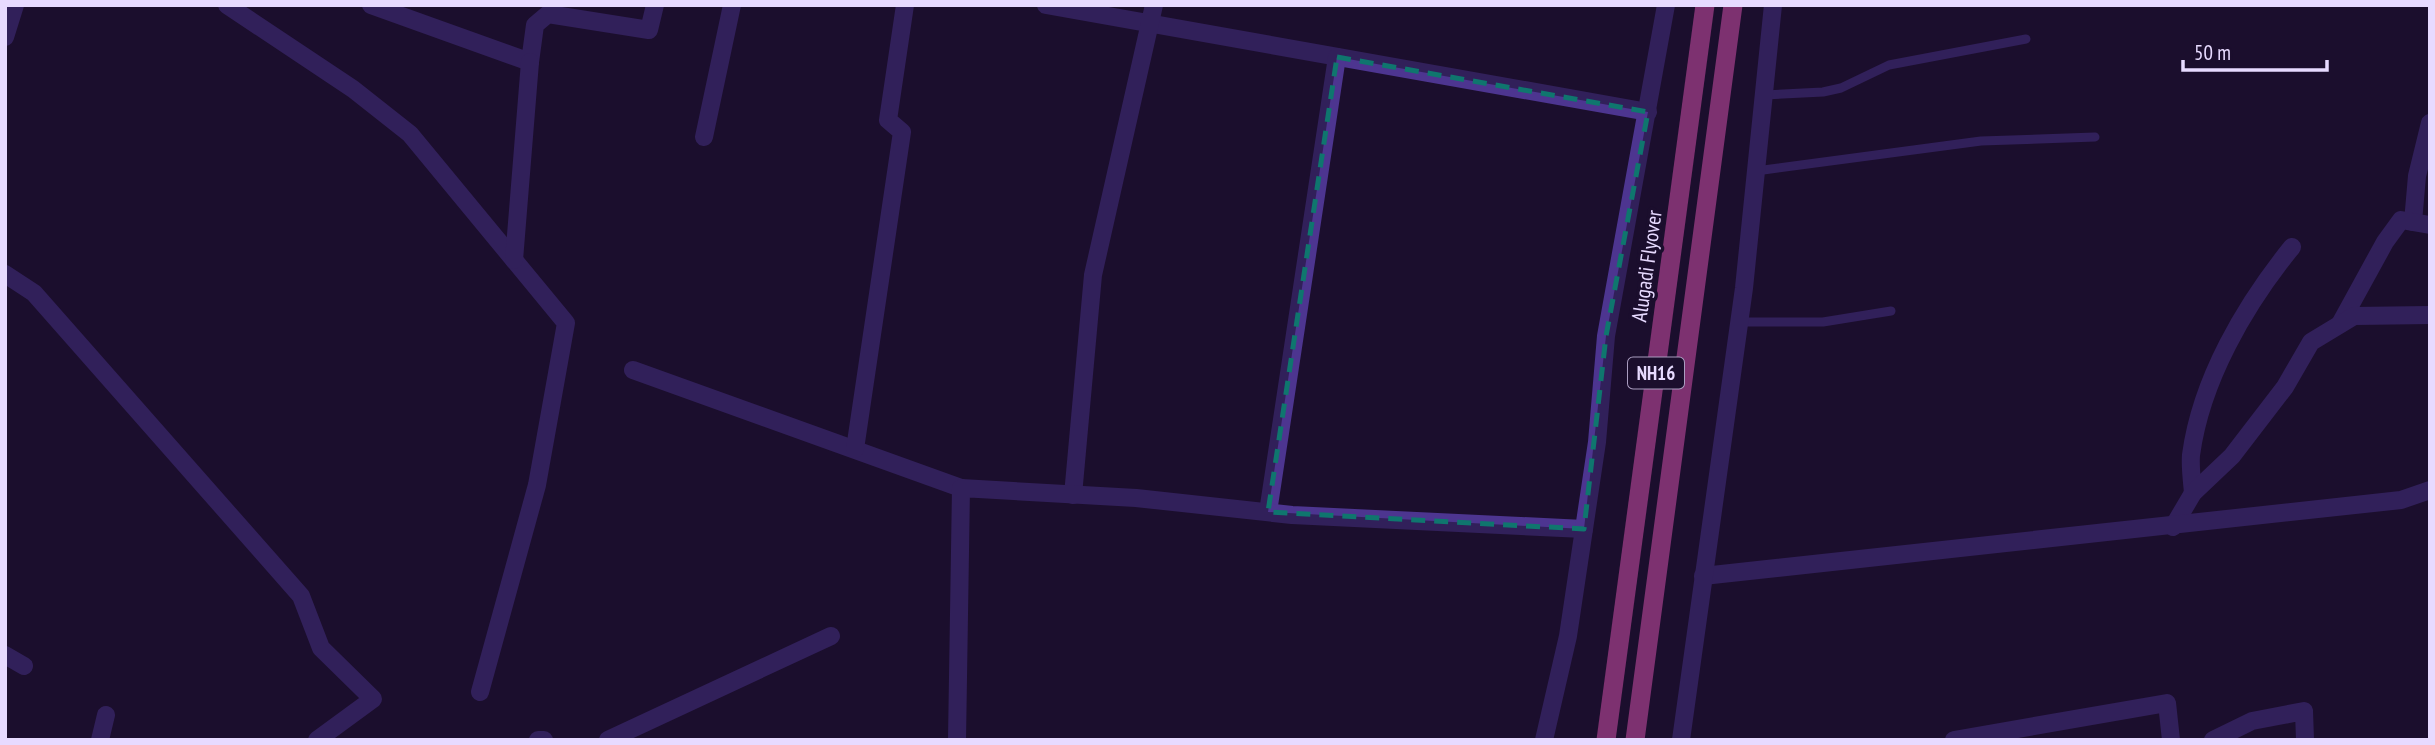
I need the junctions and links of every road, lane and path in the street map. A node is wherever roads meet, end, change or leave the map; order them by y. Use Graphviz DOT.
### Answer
graph roads {
  1 [pos="15,5"];
  2 [pos="227,5"];
  3 [pos="371,5"];
  4 [pos="656,5"];
  5 [pos="732,5"];
  6 [pos="905,5"];
  7 [pos="1046,5"];
  8 [pos="1154,5"];
  9 [pos="1666,5"];
  10 [pos="1705,5"];
  11 [pos="1733,5"];
  12 [pos="1773,5"];
  13 [pos="1150,24"];
  14 [pos="5,37"];
  15 [pos="2026,39"];
  16 [pos="1337,57"];
  17 [pos="530,62"];
  18 [pos="1764,95"];
  19 [pos="1648,112"];
  20 [pos="2430,123"];
  21 [pos="2095,136"];
  22 [pos="704,137"];
  23 [pos="1756,171"];
  24 [pos="2421,224"];
  25 [pos="2292,247"];
  26 [pos="514,260"];
  27 [pos="5,274"];
  28 [pos="1891,311"];
  29 [pos="2430,315"];
  30 [pos="1740,322"];
  31 [pos="2340,324"];
  32 [pos="634,370"];
  33 [pos="855,449"];
  34 [pos="961,488"];
  35 [pos="2430,491"];
  36 [pos="2193,494"];
  37 [pos="1073,495"];
  38 [pos="1268,512"];
  39 [pos="2173,527"];
  40 [pos="1584,529"];
  41 [pos="1703,576"];
  42 [pos="831,636"];
  43 [pos="5,655"];
  44 [pos="24,666"];
  45 [pos="480,692"];
  46 [pos="106,715"];
  47 [pos="100,740"];
  48 [pos="317,740"];
  49 [pos="538,740"];
  50 [pos="544,740"];
  51 [pos="608,740"];
  52 [pos="957,740"];
  53 [pos="1544,740"];
  54 [pos="1606,740"];
  55 [pos="1635,740"];
  56 [pos="1681,740"];
  57 [pos="1954,740"];
  58 [pos="2171,740"];
  59 [pos="2213,740"];
  60 [pos="2305,740"];
  1 -- 14 [label="street"];
  2 -- 26 [label="street"];
  3 -- 17 [label="street"];
  4 -- 17 [label="street"];
  5 -- 22 [label="street"];
  6 -- 33 [label="street"];
  7 -- 13 [label="street"];
  8 -- 13 [label="street"];
  9 -- 19 [label="street"];
  10 -- 54 [label="highway, Alugadi Flyover / NH16"];
  11 -- 55 [label="highway, NH16"];
  12 -- 18 [label="street"];
  13 -- 16 [label="street"];
  13 -- 37 [label="street"];
  15 -- 18 [label="lane"];
  16 -- 19 [label="street"];
  16 -- 38 [label="street"];
  17 -- 26 [label="street"];
  18 -- 23 [label="street"];
  19 -- 40 [label="street"];
  20 -- 24 [label="street"];
  21 -- 23 [label="lane"];
  23 -- 30 [label="street"];
  24 -- 31 [label="street"];
  25 -- 36 [label="street"];
  26 -- 45 [label="street"];
  27 -- 48 [label="street"];
  28 -- 30 [label="lane"];
  29 -- 31 [label="street"];
  30 -- 41 [label="street"];
  31 -- 36 [label="street"];
  32 -- 33 [label="street"];
  33 -- 34 [label="street"];
  34 -- 37 [label="street"];
  34 -- 52 [label="street"];
  35 -- 39 [label="street"];
  36 -- 39 [label="street"];
  37 -- 38 [label="street"];
  38 -- 40 [label="street"];
  39 -- 41 [label="street"];
  40 -- 53 [label="street"];
  41 -- 56 [label="street"];
  42 -- 51 [label="street"];
  43 -- 44 [label="street"];
  46 -- 47 [label="street"];
  49 -- 50 [label="street"];
  57 -- 58 [label="street"];
  59 -- 60 [label="street"];
}
